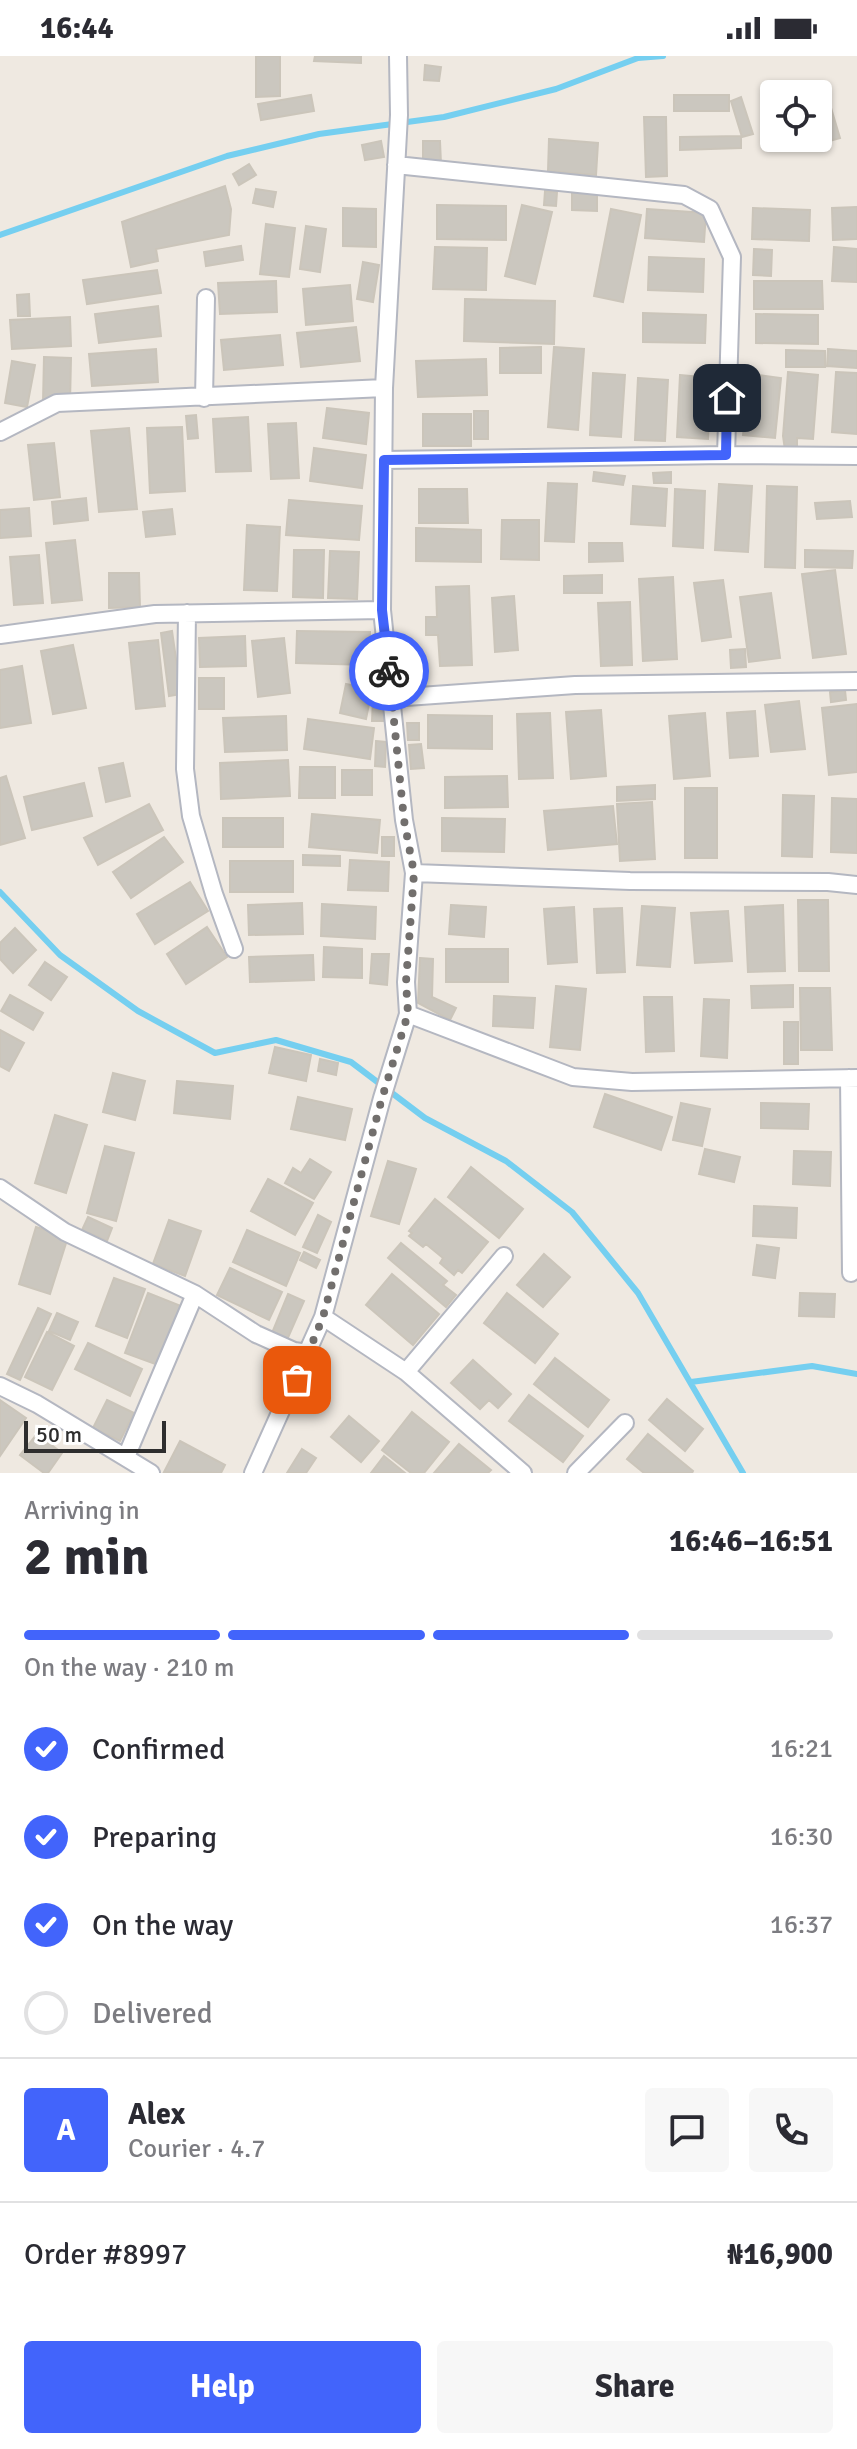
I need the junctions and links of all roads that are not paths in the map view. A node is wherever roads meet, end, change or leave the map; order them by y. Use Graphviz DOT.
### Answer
graph roads {
  1 [pos="398,56"];
  2 [pos="396,165"];
  3 [pos="206,298"];
  4 [pos="384,388"];
  5 [pos="204,398"];
  6 [pos="0,432"];
  7 [pos="726,455"];
  8 [pos="857,456"];
  9 [pos="384,460"];
  10 [pos="382,610"];
  11 [pos="187,613"];
  12 [pos="0,635"];
  13 [pos="857,681"];
  14 [pos="392,698"];
  15 [pos="414,873"];
  16 [pos="857,885"];
  17 [pos="234,949"];
  18 [pos="408,1014"];
  19 [pos="853,1078"];
  20 [pos="0,1188"];
  21 [pos="504,1256"];
  22 [pos="851,1273"];
  23 [pos="195,1294"];
  24 [pos="323,1317"];
  25 [pos="309,1353"];
  26 [pos="406,1372"];
  27 [pos="0,1386"];
  28 [pos="625,1423"];
  29 [pos="126,1457"];
  30 [pos="151,1473"];
  31 [pos="253,1473"];
  32 [pos="523,1473"];
  33 [pos="576,1473"];
  1 -- 2 [label="street"];
  2 -- 4 [label="street"];
  2 -- 7 [label="street"];
  3 -- 5 [label="street"];
  4 -- 5 [label="street"];
  4 -- 9 [label="street"];
  5 -- 6 [label="street"];
  7 -- 8 [label="street"];
  7 -- 9 [label="street"];
  9 -- 10 [label="street"];
  10 -- 11 [label="street"];
  10 -- 14 [label="street"];
  11 -- 12 [label="street"];
  11 -- 17 [label="street"];
  13 -- 14 [label="street"];
  14 -- 15 [label="street"];
  15 -- 16 [label="street"];
  15 -- 18 [label="street"];
  18 -- 19 [label="street"];
  18 -- 24 [label="street"];
  19 -- 22 [label="street"];
  20 -- 23 [label="street"];
  21 -- 26 [label="street"];
  23 -- 25 [label="street"];
  23 -- 29 [label="street"];
  24 -- 25 [label="street"];
  24 -- 26 [label="street"];
  25 -- 31 [label="street"];
  26 -- 32 [label="street"];
  27 -- 29 [label="street"];
  28 -- 33 [label="street"];
  29 -- 30 [label="street"];
}
